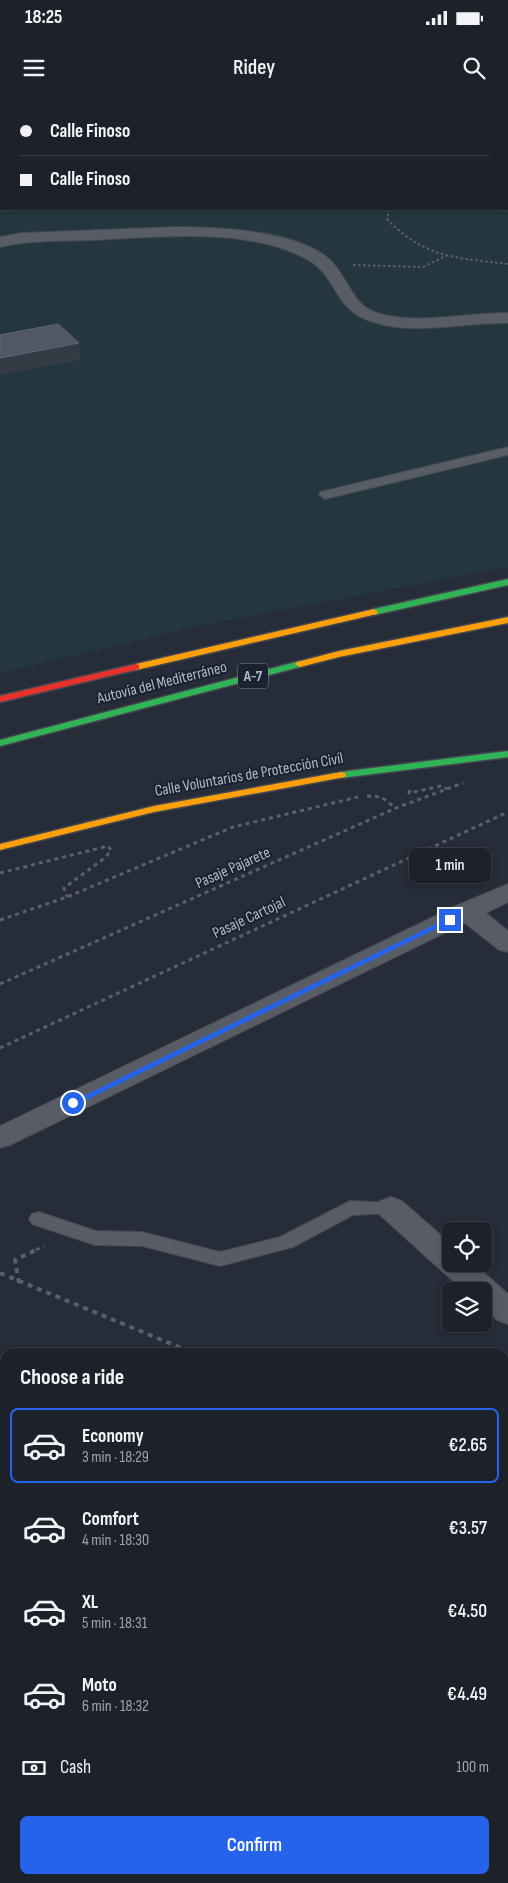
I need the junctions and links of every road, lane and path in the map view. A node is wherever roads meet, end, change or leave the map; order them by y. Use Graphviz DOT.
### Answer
graph roads {
  1 [pos="389,210"];
  2 [pos="0,242"];
  3 [pos="448,255"];
  4 [pos="322,264"];
  5 [pos="508,264"];
  6 [pos="508,318"];
  7 [pos="508,451"];
  8 [pos="325,495"];
  9 [pos="508,582"];
  10 [pos="508,620"];
  11 [pos="0,699"];
  12 [pos="0,743"];
  13 [pos="508,754"];
  14 [pos="469,781"];
  15 [pos="396,808"];
  16 [pos="508,812"];
  17 [pos="0,847"];
  18 [pos="0,874"];
  19 [pos="508,892"];
  20 [pos="67,897"];
  21 [pos="468,911"];
  22 [pos="0,920"];
  23 [pos="508,944"];
  24 [pos="0,984"];
  25 [pos="0,1048"];
  26 [pos="0,1138"];
  27 [pos="391,1208"];
  28 [pos="39,1219"];
  29 [pos="46,1245"];
  30 [pos="442,1254"];
  31 [pos="462,1272"];
  32 [pos="0,1273"];
  33 [pos="20,1283"];
  34 [pos="508,1312"];
  35 [pos="180,1348"];
  1 -- 3 [label="path"];
  2 -- 4 [label="street"];
  3 -- 4 [label="path"];
  3 -- 5 [label="path"];
  4 -- 6 [label="street"];
  7 -- 8 [label="lane"];
  9 -- 11 [label="main road, Autovía del Mediterráneo / A-7"];
  10 -- 12 [label="main road, Autovía del Mediterráneo / A-7"];
  13 -- 17 [label="main road, Calle Voluntarios de Protección Civíl"];
  14 -- 15 [label="path, Pasaje Pajarete"];
  15 -- 20 [label="path"];
  15 -- 24 [label="path, Pasaje Pajarete"];
  16 -- 25 [label="path, Pasaje Cartojal"];
  18 -- 20 [label="path"];
  19 -- 21 [label="street"];
  20 -- 22 [label="path"];
  21 -- 23 [label="street"];
  21 -- 26 [label="street"];
  27 -- 28 [label="lane"];
  27 -- 30 [label="street"];
  29 -- 33 [label="path"];
  31 -- 34 [label="street"];
  32 -- 33 [label="path"];
  33 -- 35 [label="path"];
}
